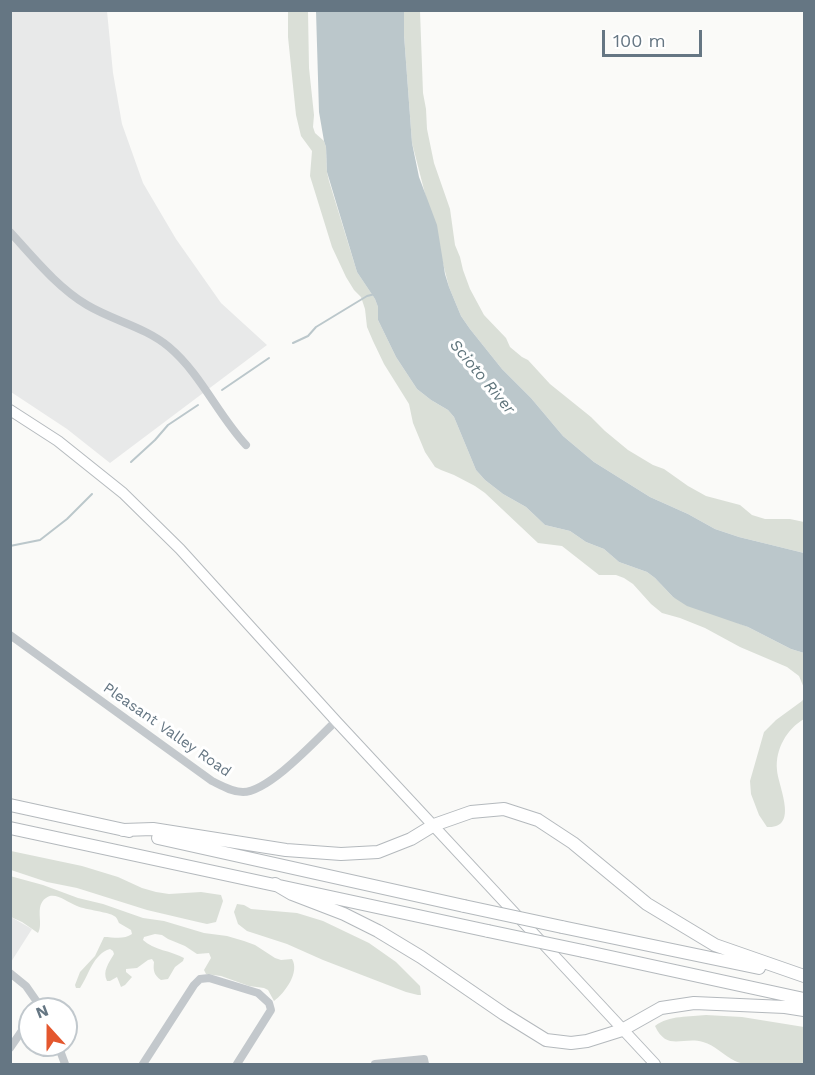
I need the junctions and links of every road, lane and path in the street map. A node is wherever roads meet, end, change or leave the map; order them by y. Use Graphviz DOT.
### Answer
graph roads {
  1 [pos="10,232"];
  2 [pos="10,410"];
  3 [pos="246,445"];
  4 [pos="10,635"];
  5 [pos="336,721"];
  6 [pos="10,806"];
  7 [pos="434,825"];
  8 [pos="10,828"];
  9 [pos="123,830"];
  10 [pos="275,884"];
  11 [pos="10,973"];
  12 [pos="804,977"];
  13 [pos="34,997"];
  14 [pos="804,999"];
  15 [pos="804,1010"];
  16 [pos="622,1030"];
  17 [pos="424,1062"];
  18 [pos="143,1065"];
  19 [pos="237,1065"];
  20 [pos="375,1065"];
  21 [pos="656,1065"];
  1 -- 3 [label="street"];
  2 -- 5 [label="main road"];
  4 -- 5 [label="street, Pleasant Valley Road"];
  5 -- 7 [label="main road"];
  6 -- 9 [label="highway"];
  7 -- 9 [label="highway"];
  7 -- 12 [label="highway"];
  7 -- 16 [label="main road"];
  8 -- 10 [label="highway"];
  9 -- 12 [label="highway, bridge"];
  10 -- 14 [label="highway, bridge"];
  10 -- 16 [label="highway"];
  11 -- 13 [label="street"];
  15 -- 16 [label="highway"];
  16 -- 21 [label="main road"];
  17 -- 20 [label="street"];
  18 -- 19 [label="street"];
}
